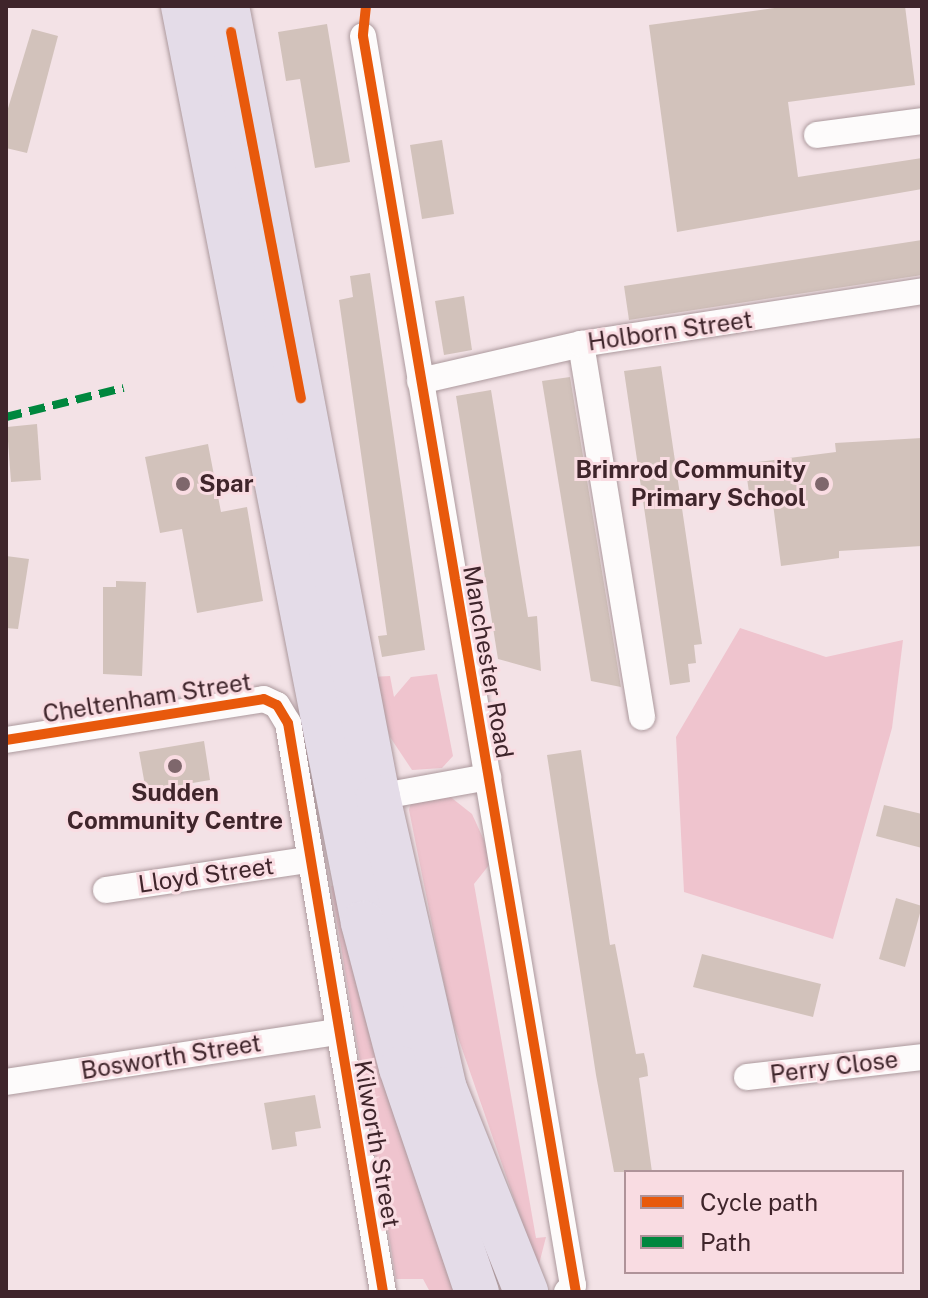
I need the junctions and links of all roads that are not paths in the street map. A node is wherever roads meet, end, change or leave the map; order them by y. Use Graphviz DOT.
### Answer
graph roads {
  1 [pos="183,6"];
  2 [pos="227,6"];
  3 [pos="363,36"];
  4 [pos="922,121"];
  5 [pos="817,135"];
  6 [pos="922,291"];
  7 [pos="581,344"];
  8 [pos="420,381"];
  9 [pos="642,717"];
  10 [pos="6,740"];
  11 [pos="488,777"];
  12 [pos="378,797"];
  13 [pos="307,860"];
  14 [pos="106,890"];
  15 [pos="336,1032"];
  16 [pos="922,1057"];
  17 [pos="747,1077"];
  18 [pos="6,1082"];
  19 [pos="383,1292"];
  20 [pos="477,1292"];
  21 [pos="526,1292"];
  22 [pos="567,1292"];
  1 -- 20 [label="highway"];
  2 -- 12 [label="highway"];
  3 -- 8 [label="street, Manchester Road"];
  4 -- 5 [label="street"];
  6 -- 7 [label="street, Holborn Street"];
  7 -- 8 [label="street, Holborn Street"];
  7 -- 9 [label="street"];
  8 -- 11 [label="street, Manchester Road"];
  10 -- 13 [label="street, Cheltenham Street"];
  11 -- 12 [label="street"];
  11 -- 22 [label="street, Manchester Road"];
  12 -- 21 [label="highway"];
  13 -- 14 [label="street, Lloyd Street"];
  13 -- 15 [label="street, Kilworth Street"];
  15 -- 18 [label="street, Bosworth Street"];
  15 -- 19 [label="street, Kilworth Street"];
  16 -- 17 [label="street, Perry Close"];
}
